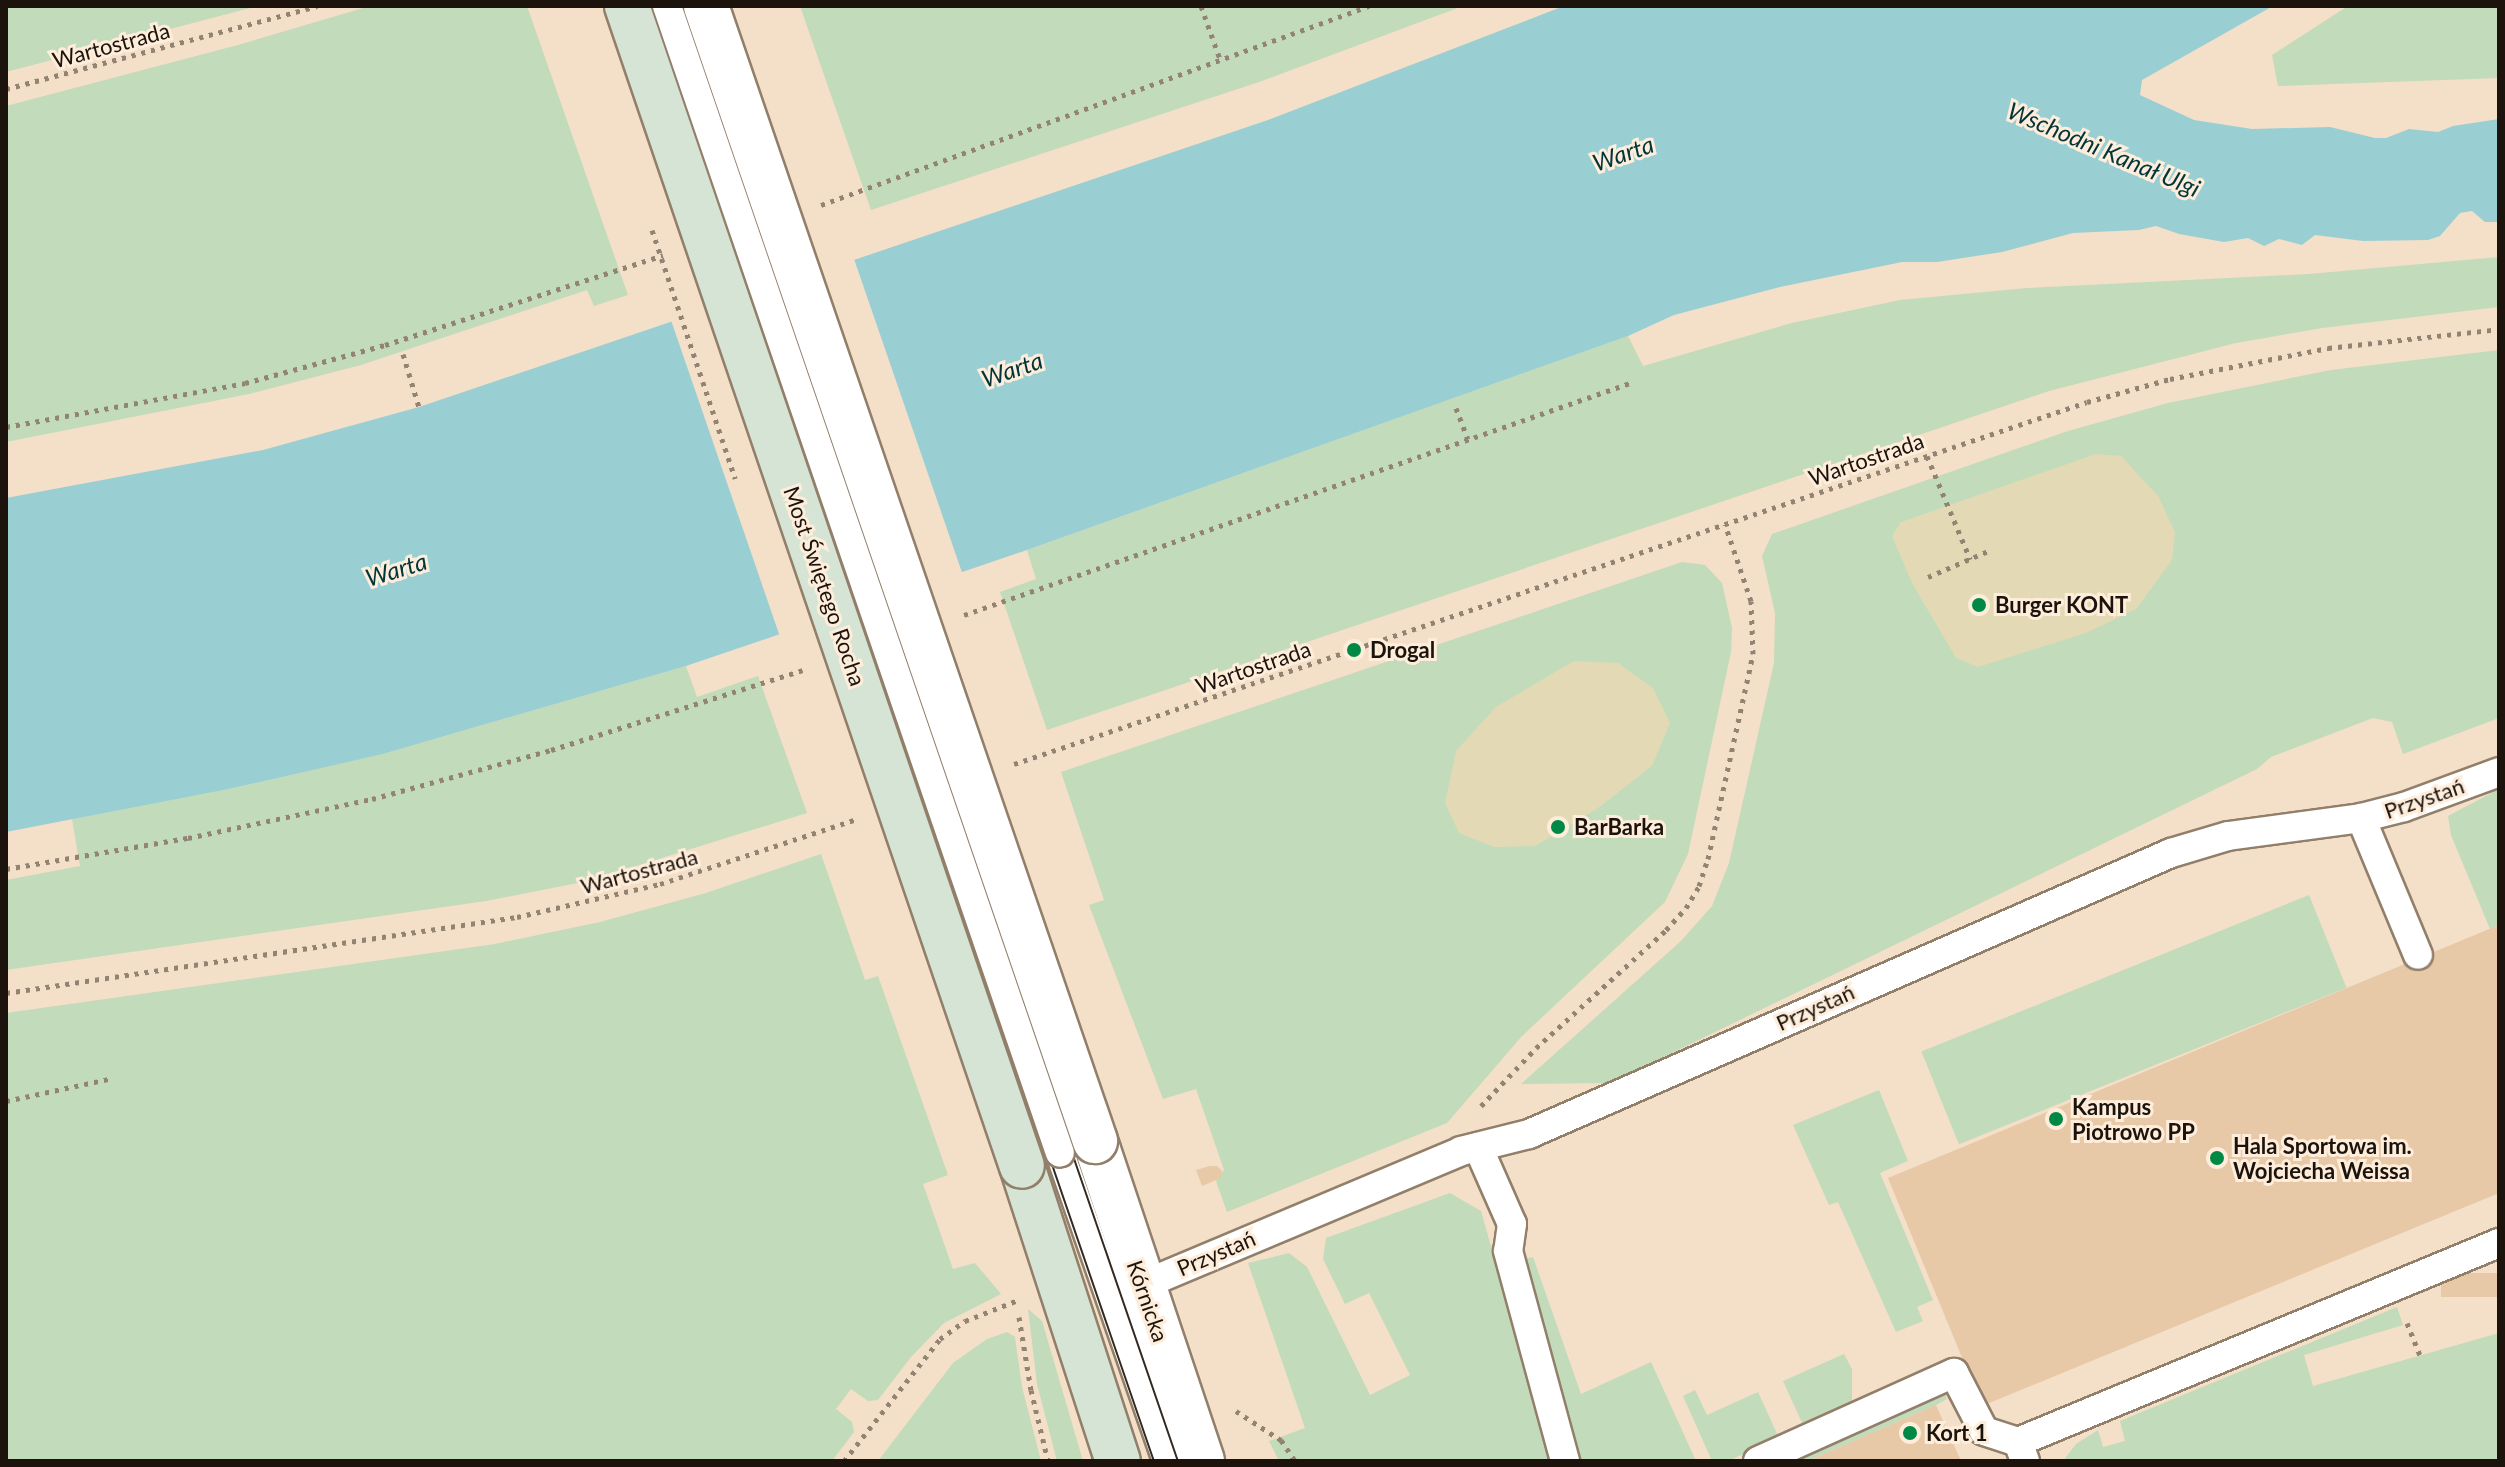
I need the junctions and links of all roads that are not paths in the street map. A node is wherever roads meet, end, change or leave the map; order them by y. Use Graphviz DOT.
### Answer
graph roads {
  1 [pos="627,6"];
  2 [pos="667,6"];
  3 [pos="706,6"];
  4 [pos="2499,772"];
  5 [pos="2361,818"];
  6 [pos="2418,955"];
  7 [pos="1470,1149"];
  8 [pos="1059,1153"];
  9 [pos="2499,1243"];
  10 [pos="1143,1285"];
  11 [pos="2021,1451"];
  12 [pos="1118,1461"];
  13 [pos="1167,1461"];
  14 [pos="1202,1461"];
  15 [pos="1565,1461"];
  16 [pos="1758,1461"];
  1 -- 8 [label="street, Most Świętego Rocha, bridge"];
  2 -- 8 [label="lane, bridge"];
  3 -- 8 [label="street, bridge"];
  4 -- 5 [label="lane, Przystań"];
  5 -- 6 [label="lane"];
  5 -- 7 [label="lane, Przystań"];
  7 -- 10 [label="lane, Przystań"];
  7 -- 15 [label="lane"];
  8 -- 10 [label="street, Kórnicka"];
  8 -- 12 [label="street"];
  8 -- 13 [label="lane"];
  9 -- 11 [label="lane"];
  10 -- 14 [label="street, Kórnicka"];
  11 -- 16 [label="lane"];
}
